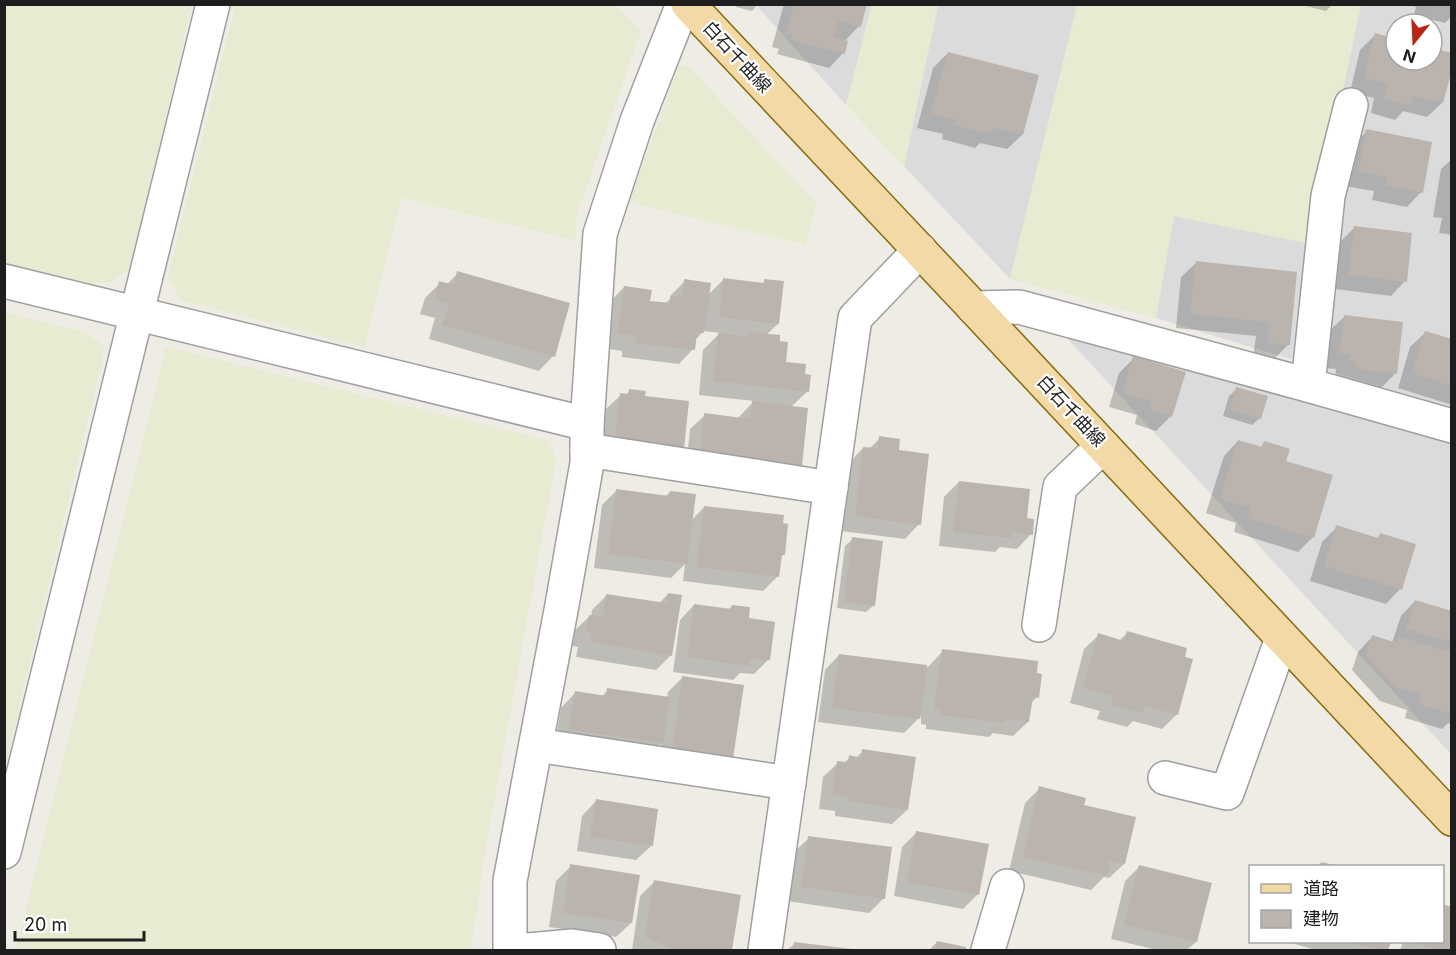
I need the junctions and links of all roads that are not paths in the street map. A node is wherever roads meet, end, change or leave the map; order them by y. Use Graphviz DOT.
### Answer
graph roads {
  1 [pos="213,4"];
  2 [pos="683,4"];
  3 [pos="688,4"];
  4 [pos="1351,105"];
  5 [pos="920,250"];
  6 [pos="4,281"];
  7 [pos="974,308"];
  8 [pos="136,314"];
  9 [pos="1308,385"];
  10 [pos="1452,426"];
  11 [pos="587,437"];
  12 [pos="1103,446"];
  13 [pos="831,488"];
  14 [pos="1039,625"];
  15 [pos="1282,638"];
  16 [pos="536,746"];
  17 [pos="1165,778"];
  18 [pos="789,783"];
  19 [pos="1452,819"];
  20 [pos="4,852"];
  21 [pos="1006,886"];
  22 [pos="510,951"];
  23 [pos="528,951"];
  24 [pos="599,951"];
  25 [pos="765,951"];
  26 [pos="988,951"];
  1 -- 8 [label="street"];
  2 -- 11 [label="street"];
  3 -- 5 [label="main road, 白石千曲線"];
  4 -- 9 [label="street"];
  5 -- 7 [label="main road, 白石千曲線"];
  5 -- 13 [label="street"];
  6 -- 8 [label="street"];
  7 -- 9 [label="street"];
  7 -- 12 [label="main road, 白石千曲線"];
  8 -- 11 [label="street"];
  8 -- 20 [label="street"];
  9 -- 10 [label="street"];
  11 -- 13 [label="street"];
  11 -- 16 [label="street"];
  12 -- 14 [label="street"];
  12 -- 15 [label="main road, 白石千曲線"];
  13 -- 18 [label="street"];
  15 -- 17 [label="street"];
  15 -- 19 [label="main road, 白石千曲線"];
  16 -- 18 [label="street"];
  16 -- 22 [label="street"];
  18 -- 25 [label="street"];
  21 -- 26 [label="street"];
  23 -- 24 [label="street"];
}
